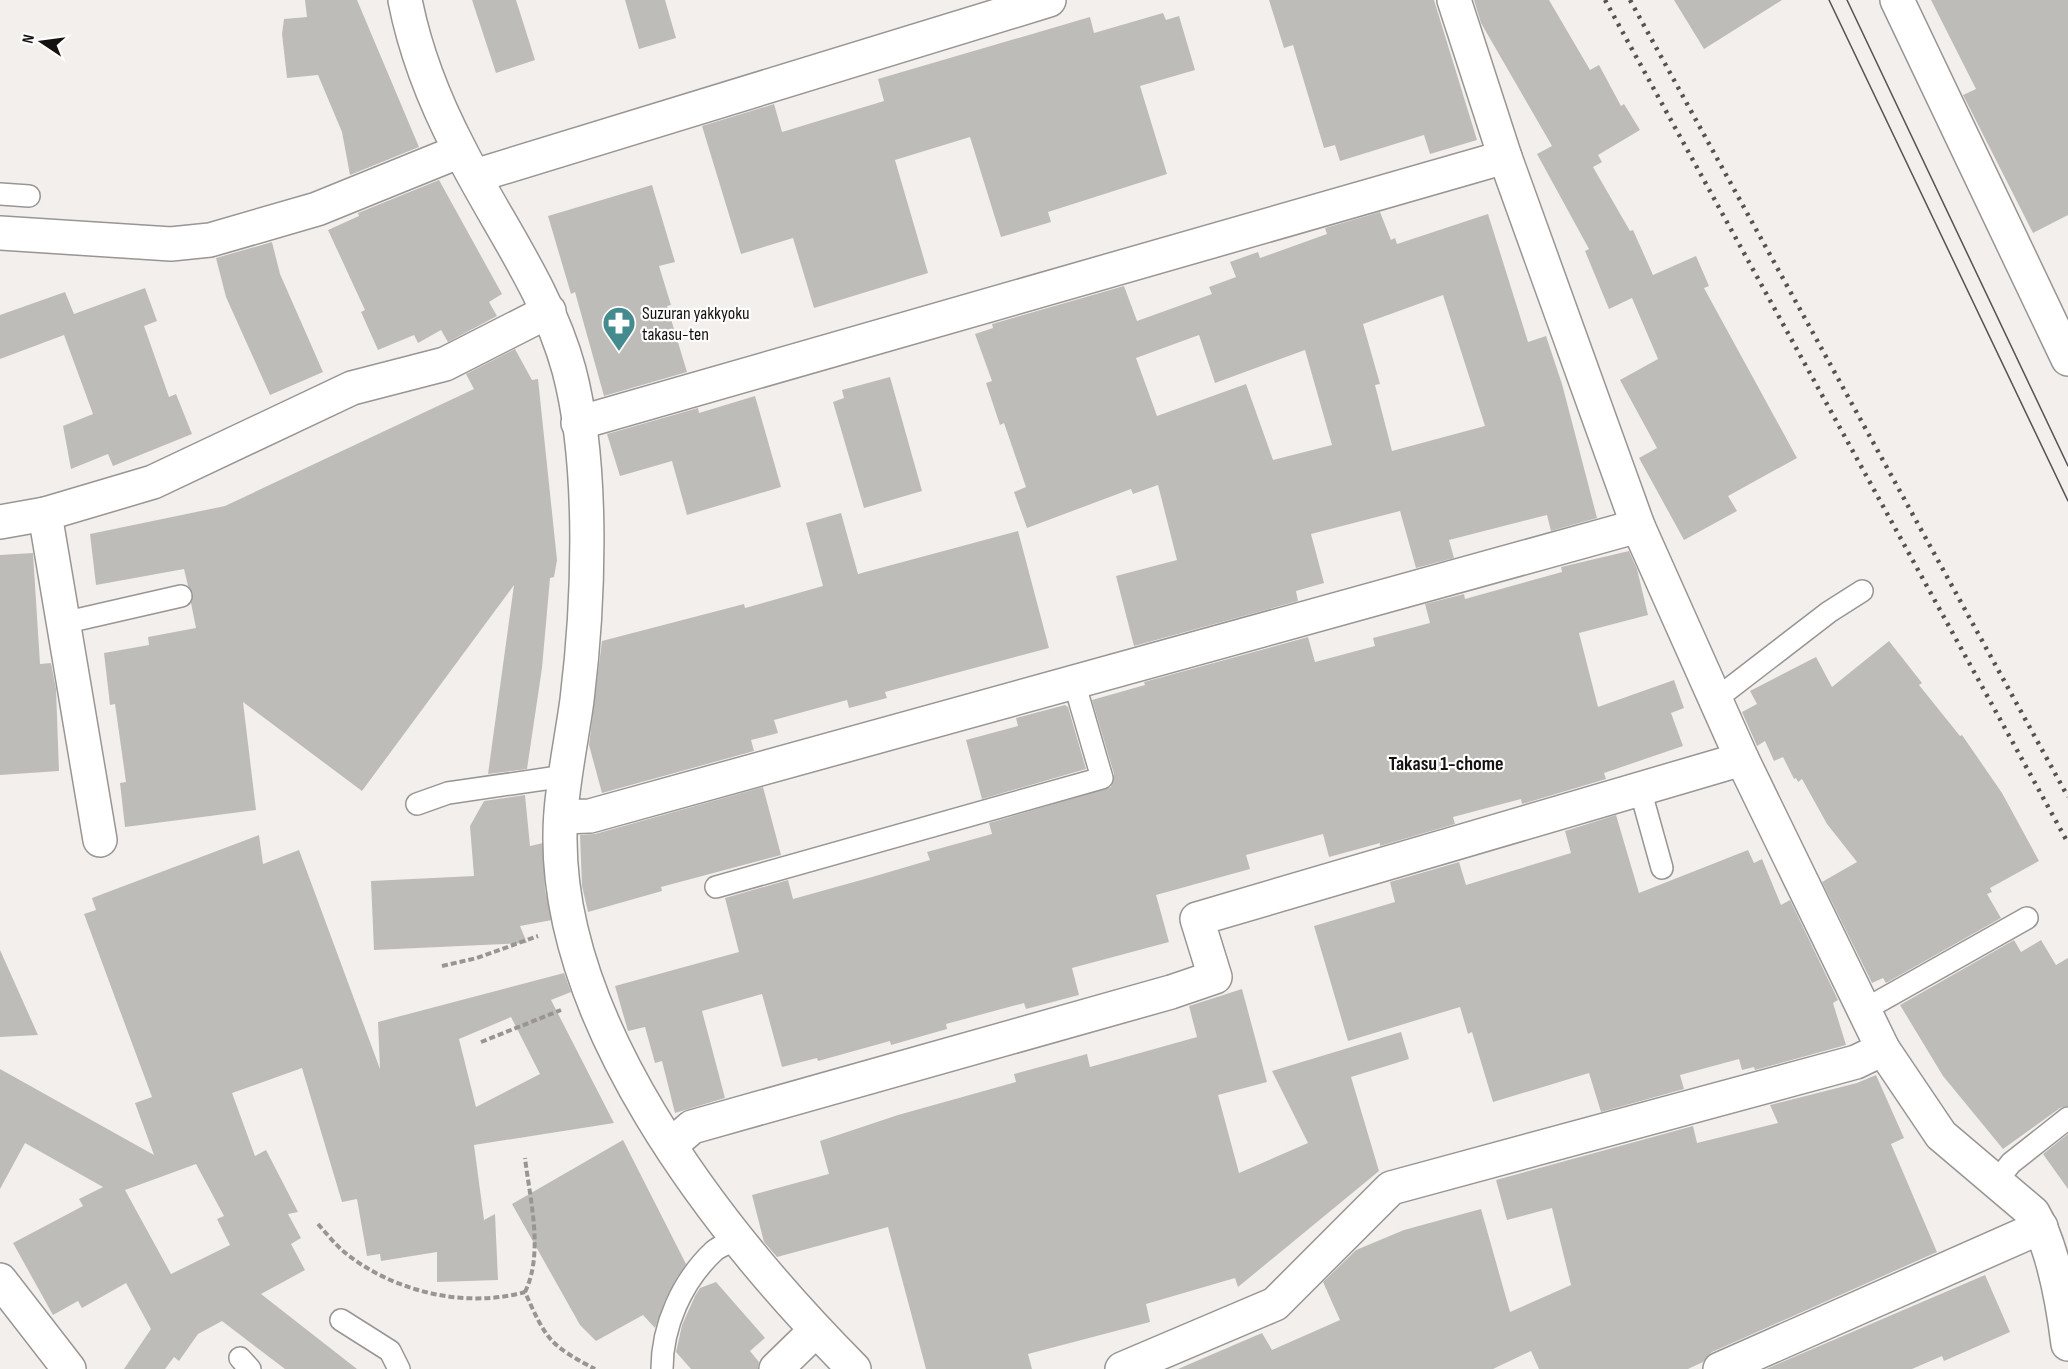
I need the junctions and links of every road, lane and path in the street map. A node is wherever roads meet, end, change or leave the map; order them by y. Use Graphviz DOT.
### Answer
graph roads {
  1 [pos="405,0"];
  2 [pos="1049,0"];
  3 [pos="1454,0"];
  4 [pos="1897,0"];
  5 [pos="1505,157"];
  6 [pos="467,164"];
  7 [pos="0,194"];
  8 [pos="29,196"];
  9 [pos="0,233"];
  10 [pos="549,311"];
  11 [pos="2068,359"];
  12 [pos="578,423"];
  13 [pos="45,514"];
  14 [pos="0,522"];
  15 [pos="1638,526"];
  16 [pos="1862,591"];
  17 [pos="181,596"];
  18 [pos="63,623"];
  19 [pos="1074,682"];
  20 [pos="1716,699"];
  21 [pos="1742,759"];
  22 [pos="565,776"];
  23 [pos="1640,789"];
  24 [pos="417,804"];
  25 [pos="561,817"];
  26 [pos="100,840"];
  27 [pos="1662,868"];
  28 [pos="716,887"];
  29 [pos="2027,918"];
  30 [pos="570,924"];
  31 [pos="442,966"];
  32 [pos="592,997"];
  33 [pos="1864,1010"];
  34 [pos="481,1042"];
  35 [pos="1883,1048"];
  36 [pos="2068,1118"];
  37 [pos="671,1144"];
  38 [pos="525,1158"];
  39 [pos="1995,1183"];
  40 [pos="318,1224"];
  41 [pos="2041,1227"];
  42 [pos="739,1238"];
  43 [pos="3,1290"];
  44 [pos="525,1292"];
  45 [pos="341,1320"];
  46 [pos="816,1330"];
  47 [pos="2068,1344"];
  48 [pos="69,1369"];
  49 [pos="399,1369"];
  50 [pos="595,1369"];
  51 [pos="662,1369"];
  52 [pos="776,1369"];
  53 [pos="854,1369"];
  54 [pos="1122,1369"];
  55 [pos="1720,1369"];
  1 -- 6 [label="street"];
  2 -- 6 [label="street"];
  3 -- 5 [label="street"];
  4 -- 11 [label="street"];
  5 -- 12 [label="street"];
  5 -- 15 [label="street"];
  6 -- 9 [label="street"];
  6 -- 10 [label="street"];
  7 -- 8 [label="lane"];
  10 -- 12 [label="street"];
  10 -- 13 [label="street"];
  12 -- 22 [label="street"];
  13 -- 14 [label="street"];
  13 -- 18 [label="street"];
  15 -- 19 [label="street"];
  15 -- 20 [label="street"];
  16 -- 20 [label="lane"];
  17 -- 18 [label="lane"];
  18 -- 26 [label="street"];
  19 -- 25 [label="street"];
  19 -- 28 [label="lane"];
  20 -- 21 [label="street"];
  21 -- 23 [label="street"];
  21 -- 33 [label="street"];
  22 -- 24 [label="lane"];
  22 -- 25 [label="street"];
  23 -- 27 [label="lane"];
  23 -- 37 [label="street"];
  25 -- 30 [label="street"];
  29 -- 33 [label="lane"];
  30 -- 31 [label="path"];
  30 -- 32 [label="street"];
  32 -- 34 [label="path"];
  32 -- 37 [label="street"];
  33 -- 35 [label="street"];
  35 -- 39 [label="street"];
  35 -- 54 [label="street"];
  36 -- 39 [label="lane"];
  37 -- 42 [label="street"];
  38 -- 44 [label="path"];
  39 -- 41 [label="street"];
  40 -- 44 [label="path"];
  41 -- 47 [label="street"];
  41 -- 55 [label="street"];
  42 -- 46 [label="street"];
  42 -- 51 [label="lane"];
  43 -- 48 [label="street"];
  44 -- 50 [label="path"];
  45 -- 49 [label="lane"];
  46 -- 52 [label="street"];
  46 -- 53 [label="street"];
}
